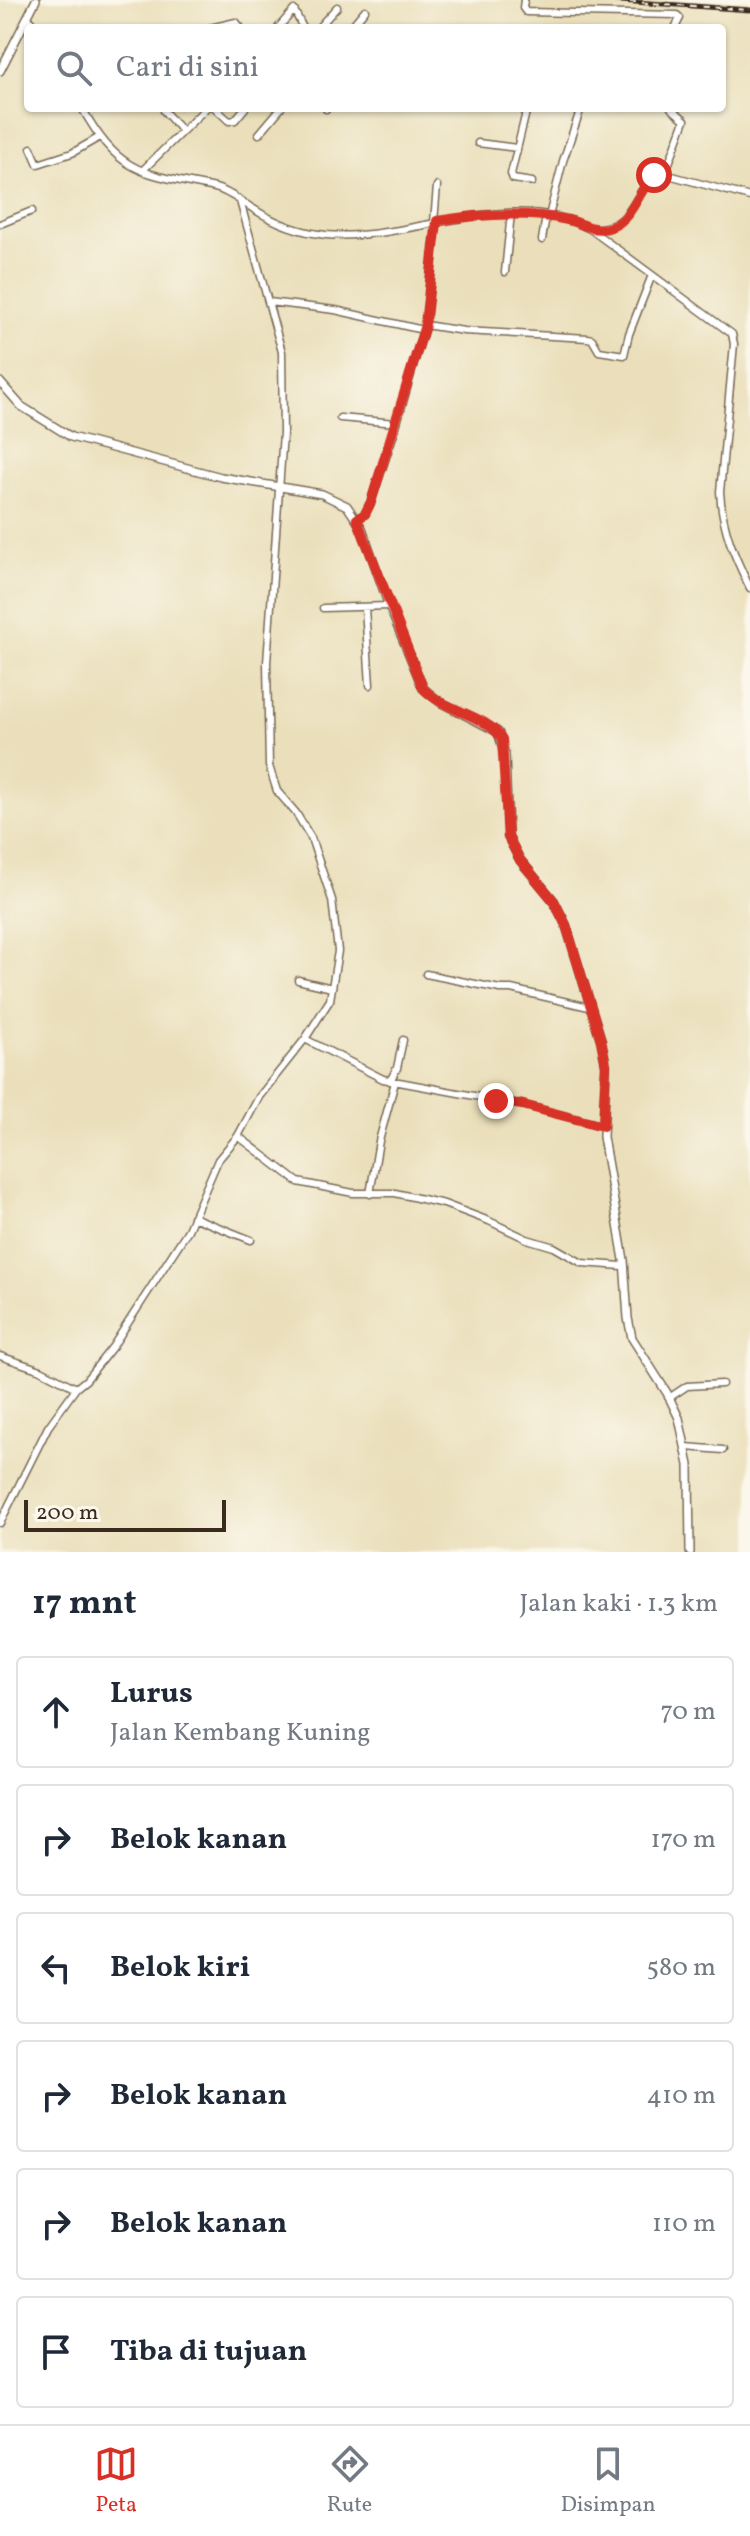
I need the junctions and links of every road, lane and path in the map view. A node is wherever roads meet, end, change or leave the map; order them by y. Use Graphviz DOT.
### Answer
graph roads {
  1 [pos="36,0"];
  2 [pos="524,0"];
  3 [pos="299,2"];
  4 [pos="337,7"];
  5 [pos="294,10"];
  6 [pos="365,10"];
  7 [pos="28,17"];
  8 [pos="24,24"];
  9 [pos="32,24"];
  10 [pos="282,24"];
  11 [pos="301,24"];
  12 [pos="322,24"];
  13 [pos="353,24"];
  14 [pos="677,24"];
  15 [pos="24,25"];
  16 [pos="0,71"];
  17 [pos="84,112"];
  18 [pos="165,112"];
  19 [pos="199,112"];
  20 [pos="219,112"];
  21 [pos="242,112"];
  22 [pos="278,112"];
  23 [pos="526,112"];
  24 [pos="580,112"];
  25 [pos="676,112"];
  26 [pos="181,130"];
  27 [pos="259,134"];
  28 [pos="98,138"];
  29 [pos="478,143"];
  30 [pos="31,148"];
  31 [pos="517,148"];
  32 [pos="142,171"];
  33 [pos="665,174"];
  34 [pos="532,182"];
  35 [pos="437,186"];
  36 [pos="750,197"];
  37 [pos="240,201"];
  38 [pos="32,211"];
  39 [pos="511,213"];
  40 [pos="547,216"];
  41 [pos="436,221"];
  42 [pos="0,224"];
  43 [pos="590,229"];
  44 [pos="542,240"];
  45 [pos="505,272"];
  46 [pos="652,275"];
  47 [pos="269,302"];
  48 [pos="424,328"];
  49 [pos="0,382"];
  50 [pos="340,418"];
  51 [pos="396,423"];
  52 [pos="279,487"];
  53 [pos="357,519"];
  54 [pos="750,588"];
  55 [pos="389,606"];
  56 [pos="323,608"];
  57 [pos="365,608"];
  58 [pos="370,685"];
  59 [pos="426,974"];
  60 [pos="298,980"];
  61 [pos="332,988"];
  62 [pos="589,1007"];
  63 [pos="305,1039"];
  64 [pos="403,1040"];
  65 [pos="393,1081"];
  66 [pos="603,1126"];
  67 [pos="238,1136"];
  68 [pos="370,1194"];
  69 [pos="193,1217"];
  70 [pos="251,1240"];
  71 [pos="622,1266"];
  72 [pos="0,1356"];
  73 [pos="722,1384"];
  74 [pos="76,1388"];
  75 [pos="669,1398"];
  76 [pos="686,1447"];
  77 [pos="723,1450"];
  78 [pos="0,1523"];
  79 [pos="690,1552"];
  1 -- 7 [label="street"];
  2 -- 14 [label="street"];
  3 -- 5 [label="street"];
  4 -- 12 [label="street"];
  5 -- 10 [label="street"];
  5 -- 11 [label="street"];
  6 -- 13 [label="street"];
  7 -- 8 [label="street"];
  7 -- 9 [label="street"];
  15 -- 16 [label="street"];
  17 -- 28 [label="street"];
  18 -- 26 [label="street"];
  19 -- 26 [label="street"];
  20 -- 21 [label="street"];
  22 -- 27 [label="street"];
  23 -- 31 [label="street"];
  24 -- 40 [label="street"];
  25 -- 33 [label="street"];
  26 -- 32 [label="street"];
  28 -- 30 [label="street"];
  28 -- 32 [label="street"];
  29 -- 31 [label="street"];
  31 -- 34 [label="street"];
  32 -- 37 [label="street"];
  33 -- 36 [label="street"];
  33 -- 43 [label="street"];
  35 -- 41 [label="street"];
  37 -- 41 [label="street"];
  37 -- 47 [label="street"];
  38 -- 42 [label="street"];
  39 -- 40 [label="street"];
  39 -- 41 [label="street"];
  39 -- 45 [label="street"];
  40 -- 43 [label="street"];
  40 -- 44 [label="street"];
  41 -- 48 [label="street"];
  43 -- 46 [label="street"];
  46 -- 48 [label="street"];
  46 -- 54 [label="street"];
  47 -- 48 [label="street"];
  47 -- 52 [label="street"];
  48 -- 51 [label="street"];
  49 -- 52 [label="street"];
  50 -- 51 [label="street"];
  51 -- 53 [label="street"];
  52 -- 53 [label="street"];
  52 -- 61 [label="street"];
  53 -- 55 [label="street"];
  55 -- 57 [label="street"];
  55 -- 62 [label="street"];
  56 -- 57 [label="street"];
  57 -- 58 [label="street"];
  59 -- 62 [label="street"];
  60 -- 61 [label="street"];
  61 -- 63 [label="street"];
  62 -- 66 [label="street"];
  63 -- 65 [label="street"];
  63 -- 67 [label="street"];
  64 -- 65 [label="street"];
  65 -- 66 [label="street"];
  65 -- 68 [label="street"];
  66 -- 71 [label="street"];
  67 -- 68 [label="street"];
  67 -- 69 [label="street"];
  68 -- 71 [label="street"];
  69 -- 70 [label="street"];
  69 -- 74 [label="street"];
  71 -- 75 [label="street"];
  72 -- 74 [label="street"];
  73 -- 75 [label="street"];
  74 -- 78 [label="street"];
  75 -- 76 [label="street"];
  76 -- 77 [label="street"];
  76 -- 79 [label="street"];
}
